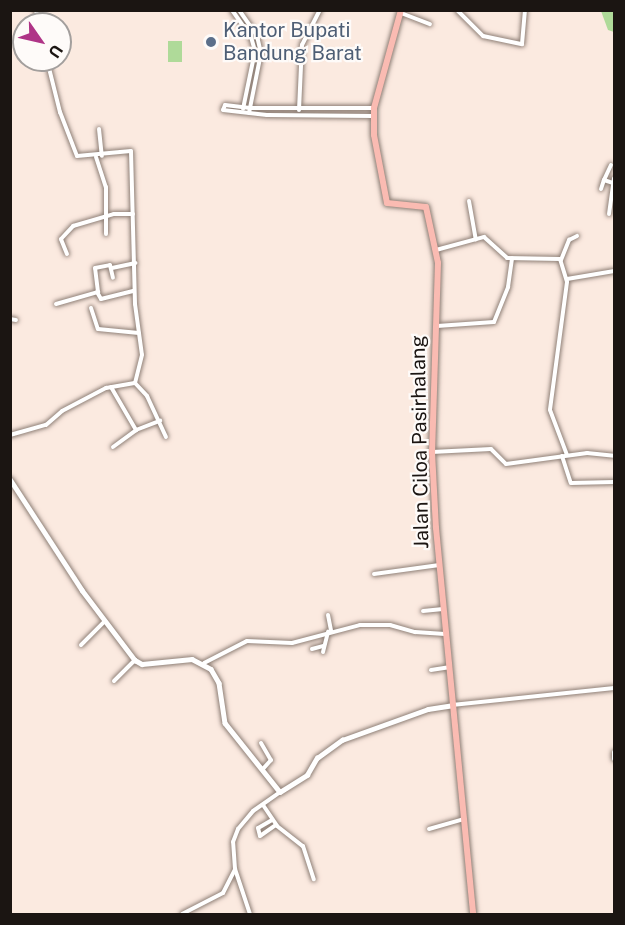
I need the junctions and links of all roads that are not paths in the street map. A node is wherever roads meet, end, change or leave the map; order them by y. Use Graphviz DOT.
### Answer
graph roads {
  1 [pos="232,10"];
  2 [pos="239,10"];
  3 [pos="320,10"];
  4 [pos="457,10"];
  5 [pos="525,10"];
  6 [pos="401,12"];
  7 [pos="430,24"];
  8 [pos="51,72"];
  9 [pos="224,108"];
  10 [pos="374,108"];
  11 [pos="299,109"];
  12 [pos="243,110"];
  13 [pos="250,110"];
  14 [pos="298,115"];
  15 [pos="373,116"];
  16 [pos="99,129"];
  17 [pos="102,156"];
  18 [pos="96,157"];
  19 [pos="611,165"];
  20 [pos="604,180"];
  21 [pos="614,181"];
  22 [pos="601,189"];
  23 [pos="469,201"];
  24 [pos="133,214"];
  25 [pos="609,214"];
  26 [pos="106,218"];
  27 [pos="106,234"];
  28 [pos="577,236"];
  29 [pos="476,239"];
  30 [pos="435,250"];
  31 [pos="67,254"];
  32 [pos="512,258"];
  33 [pos="561,260"];
  34 [pos="135,263"];
  35 [pos="112,268"];
  36 [pos="615,271"];
  37 [pos="113,278"];
  38 [pos="567,279"];
  39 [pos="134,291"];
  40 [pos="97,292"];
  41 [pos="57,304"];
  42 [pos="91,308"];
  43 [pos="10,319"];
  44 [pos="16,320"];
  45 [pos="435,326"];
  46 [pos="139,333"];
  47 [pos="135,383"];
  48 [pos="111,387"];
  49 [pos="160,421"];
  50 [pos="136,430"];
  51 [pos="10,435"];
  52 [pos="166,437"];
  53 [pos="113,447"];
  54 [pos="432,452"];
  55 [pos="564,456"];
  56 [pos="615,456"];
  57 [pos="10,479"];
  58 [pos="615,482"];
  59 [pos="439,565"];
  60 [pos="374,574"];
  61 [pos="443,609"];
  62 [pos="423,611"];
  63 [pos="328,615"];
  64 [pos="105,621"];
  65 [pos="330,632"];
  66 [pos="445,634"];
  67 [pos="81,645"];
  68 [pos="324,646"];
  69 [pos="312,649"];
  70 [pos="323,652"];
  71 [pos="135,660"];
  72 [pos="204,663"];
  73 [pos="449,667"];
  74 [pos="431,670"];
  75 [pos="114,681"];
  76 [pos="615,688"];
  77 [pos="452,705"];
  78 [pos="261,743"];
  79 [pos="615,752"];
  80 [pos="615,759"];
  81 [pos="262,770"];
  82 [pos="280,792"];
  83 [pos="263,805"];
  84 [pos="465,819"];
  85 [pos="272,820"];
  86 [pos="276,825"];
  87 [pos="429,829"];
  88 [pos="235,869"];
  89 [pos="314,879"];
  90 [pos="182,915"];
  91 [pos="250,915"];
  92 [pos="473,915"];
  1 -- 12 [label="street"];
  2 -- 13 [label="street"];
  3 -- 11 [label="street"];
  4 -- 5 [label="street"];
  6 -- 7 [label="street"];
  6 -- 10 [label="main road, Jalan Ciloa Pasirhalang"];
  8 -- 18 [label="street"];
  9 -- 12 [label="street"];
  10 -- 11 [label="street"];
  10 -- 15 [label="main road, Jalan Ciloa Pasirhalang"];
  11 -- 13 [label="street"];
  11 -- 14 [label="street"];
  12 -- 13 [label="street"];
  13 -- 14 [label="street"];
  14 -- 15 [label="street"];
  15 -- 30 [label="main road, Jalan Ciloa Pasirhalang"];
  16 -- 17 [label="street"];
  17 -- 18 [label="street"];
  17 -- 24 [label="street"];
  18 -- 26 [label="street"];
  19 -- 20 [label="street"];
  20 -- 21 [label="street"];
  20 -- 22 [label="street"];
  21 -- 25 [label="street"];
  23 -- 29 [label="street"];
  24 -- 26 [label="street"];
  24 -- 34 [label="street"];
  26 -- 27 [label="street"];
  26 -- 31 [label="street"];
  28 -- 33 [label="street"];
  29 -- 30 [label="street"];
  29 -- 32 [label="street"];
  30 -- 45 [label="main road, Jalan Ciloa Pasirhalang"];
  32 -- 33 [label="street"];
  32 -- 45 [label="street"];
  33 -- 38 [label="street"];
  34 -- 35 [label="street"];
  34 -- 39 [label="street"];
  35 -- 37 [label="street"];
  35 -- 40 [label="street"];
  36 -- 38 [label="street"];
  38 -- 55 [label="street"];
  39 -- 40 [label="street"];
  39 -- 46 [label="street"];
  40 -- 41 [label="street"];
  42 -- 46 [label="street"];
  43 -- 44 [label="street"];
  45 -- 54 [label="main road, Jalan Ciloa Pasirhalang"];
  46 -- 47 [label="street"];
  47 -- 48 [label="street"];
  47 -- 49 [label="street"];
  48 -- 50 [label="street"];
  48 -- 51 [label="street"];
  49 -- 50 [label="street"];
  49 -- 52 [label="street"];
  50 -- 53 [label="street"];
  54 -- 55 [label="street"];
  54 -- 59 [label="main road, Jalan Ciloa Pasirhalang"];
  55 -- 56 [label="street"];
  55 -- 58 [label="street"];
  57 -- 64 [label="street"];
  59 -- 60 [label="street"];
  59 -- 61 [label="main road, Jalan Ciloa Pasirhalang"];
  61 -- 62 [label="street"];
  61 -- 66 [label="main road, Jalan Ciloa Pasirhalang"];
  63 -- 65 [label="street"];
  64 -- 67 [label="street"];
  64 -- 71 [label="street"];
  65 -- 66 [label="street"];
  65 -- 68 [label="street"];
  65 -- 72 [label="street"];
  66 -- 73 [label="main road, Jalan Ciloa Pasirhalang"];
  68 -- 69 [label="street"];
  68 -- 70 [label="street"];
  71 -- 72 [label="street"];
  71 -- 75 [label="street"];
  72 -- 81 [label="street"];
  73 -- 74 [label="street"];
  73 -- 77 [label="main road, Jalan Ciloa Pasirhalang"];
  76 -- 77 [label="street"];
  77 -- 82 [label="street"];
  77 -- 84 [label="main road, Jalan Ciloa Pasirhalang"];
  78 -- 81 [label="street"];
  79 -- 80 [label="street"];
  81 -- 82 [label="street"];
  82 -- 83 [label="street"];
  83 -- 85 [label="street"];
  83 -- 88 [label="street"];
  84 -- 87 [label="street"];
  84 -- 92 [label="main road, Jalan Ciloa Pasirhalang"];
  85 -- 86 [label="street"];
  85 -- 86 [label="street"];
  86 -- 89 [label="street"];
  88 -- 90 [label="street"];
  88 -- 91 [label="street"];
}
